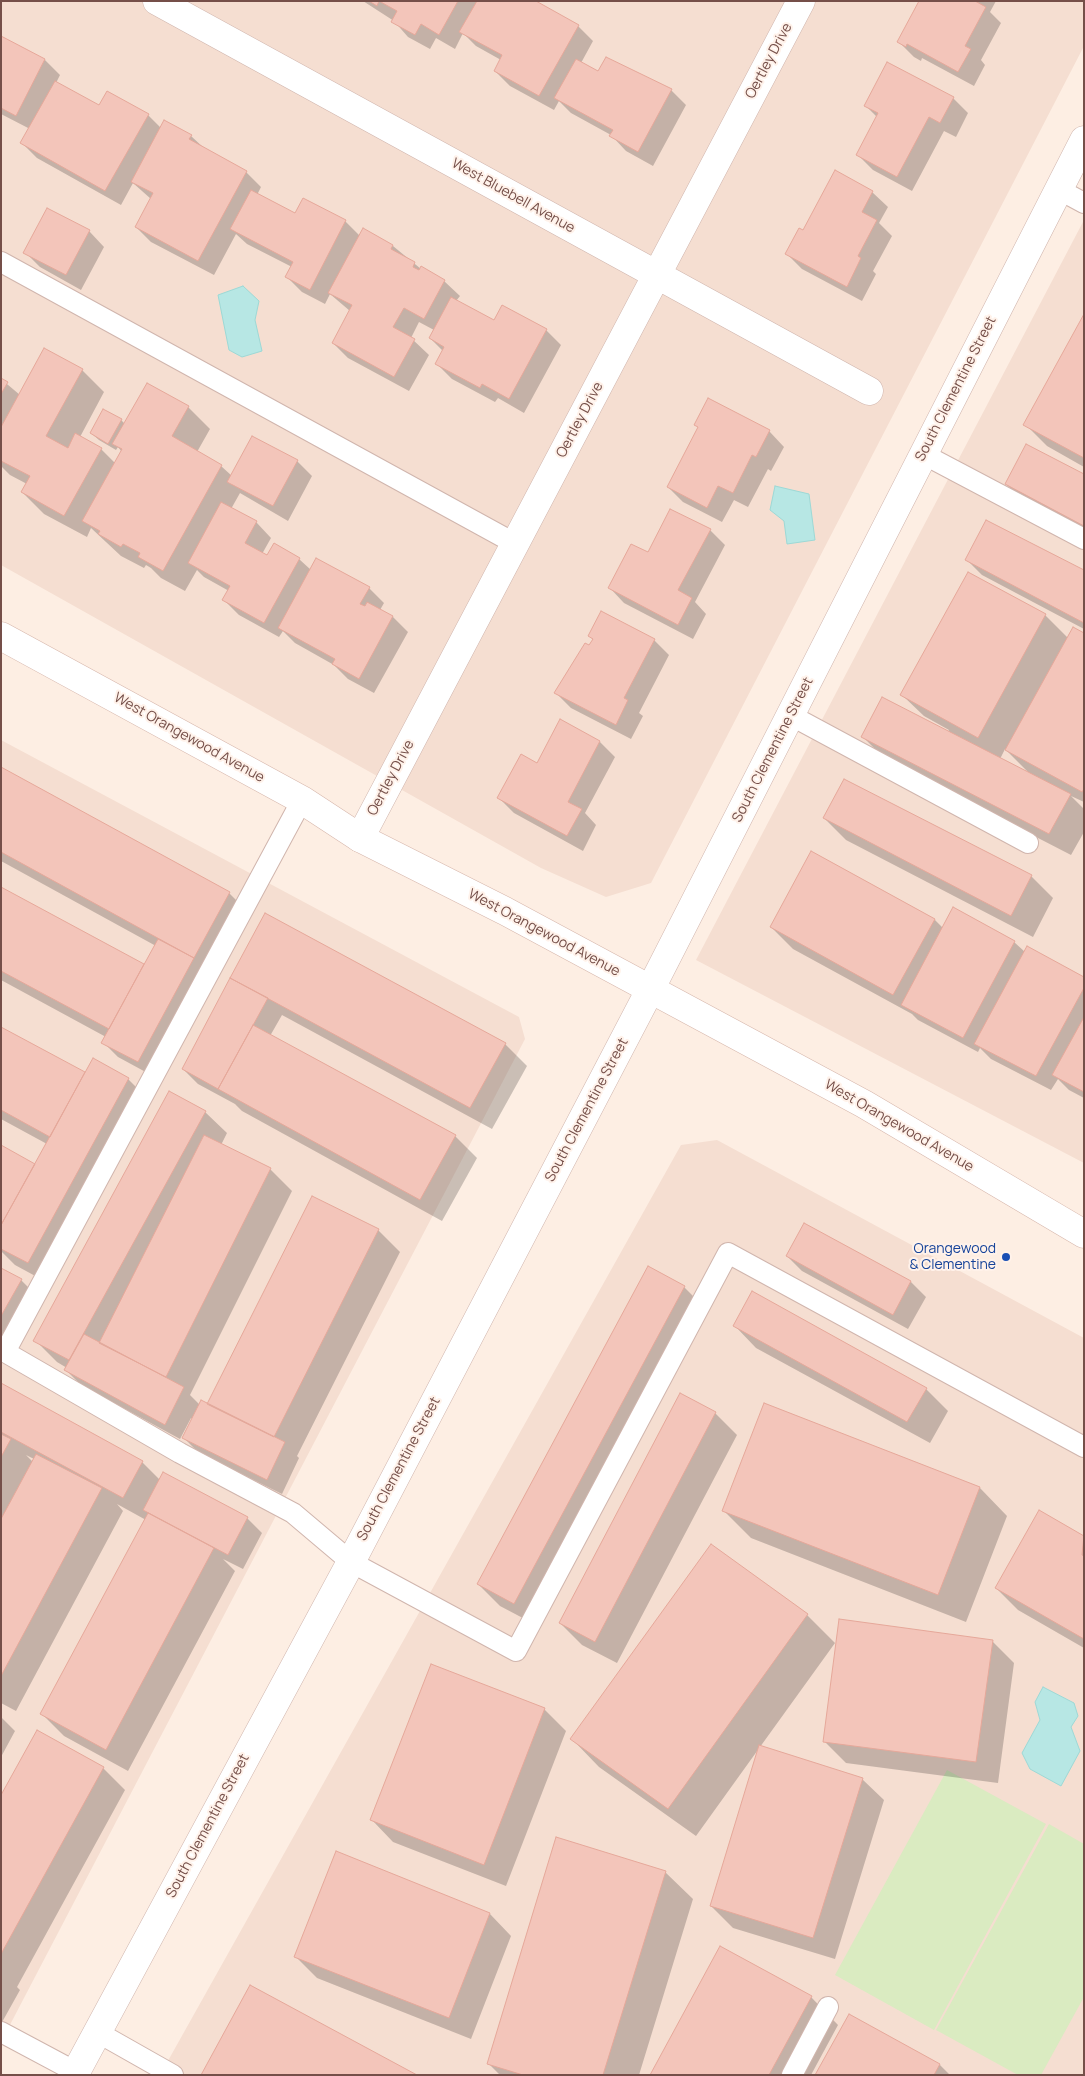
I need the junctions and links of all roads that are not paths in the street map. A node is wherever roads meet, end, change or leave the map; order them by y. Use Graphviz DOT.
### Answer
graph roads {
  1 [pos="157,1"];
  2 [pos="801,1"];
  3 [pos="1084,140"];
  4 [pos="1058,190"];
  5 [pos="1084,203"];
  6 [pos="1,262"];
  7 [pos="657,275"];
  8 [pos="869,391"];
  9 [pos="923,454"];
  10 [pos="1084,539"];
  11 [pos="514,543"];
  12 [pos="1,636"];
  13 [pos="790,715"];
  14 [pos="302,800"];
  15 [pos="360,838"];
  16 [pos="1028,843"];
  17 [pos="650,990"];
  18 [pos="1084,1234"];
  19 [pos="1084,1447"];
  20 [pos="351,1562"];
  21 [pos="828,2007"];
  22 [pos="1,2032"];
  23 [pos="97,2032"];
  24 [pos="76,2072"];
  25 [pos="173,2075"];
  26 [pos="792,2075"];
  1 -- 7 [label="street, West Bluebell Avenue"];
  2 -- 7 [label="street, Oertley Drive"];
  3 -- 4 [label="street, South Clementine Street"];
  4 -- 5 [label="lane"];
  4 -- 9 [label="street, South Clementine Street"];
  6 -- 11 [label="lane"];
  7 -- 8 [label="street, West Bluebell Avenue"];
  7 -- 11 [label="street, Oertley Drive"];
  9 -- 10 [label="lane"];
  9 -- 13 [label="street, South Clementine Street"];
  11 -- 15 [label="street, Oertley Drive"];
  12 -- 14 [label="street, West Orangewood Avenue"];
  13 -- 16 [label="lane"];
  13 -- 17 [label="street, South Clementine Street"];
  14 -- 15 [label="street, West Orangewood Avenue"];
  14 -- 20 [label="lane"];
  15 -- 17 [label="street, West Orangewood Avenue"];
  17 -- 18 [label="street, West Orangewood Avenue"];
  17 -- 20 [label="street, South Clementine Street"];
  19 -- 20 [label="lane"];
  20 -- 23 [label="street, South Clementine Street"];
  21 -- 26 [label="lane"];
  22 -- 24 [label="lane"];
  23 -- 24 [label="street, South Clementine Street"];
  23 -- 25 [label="lane"];
}
